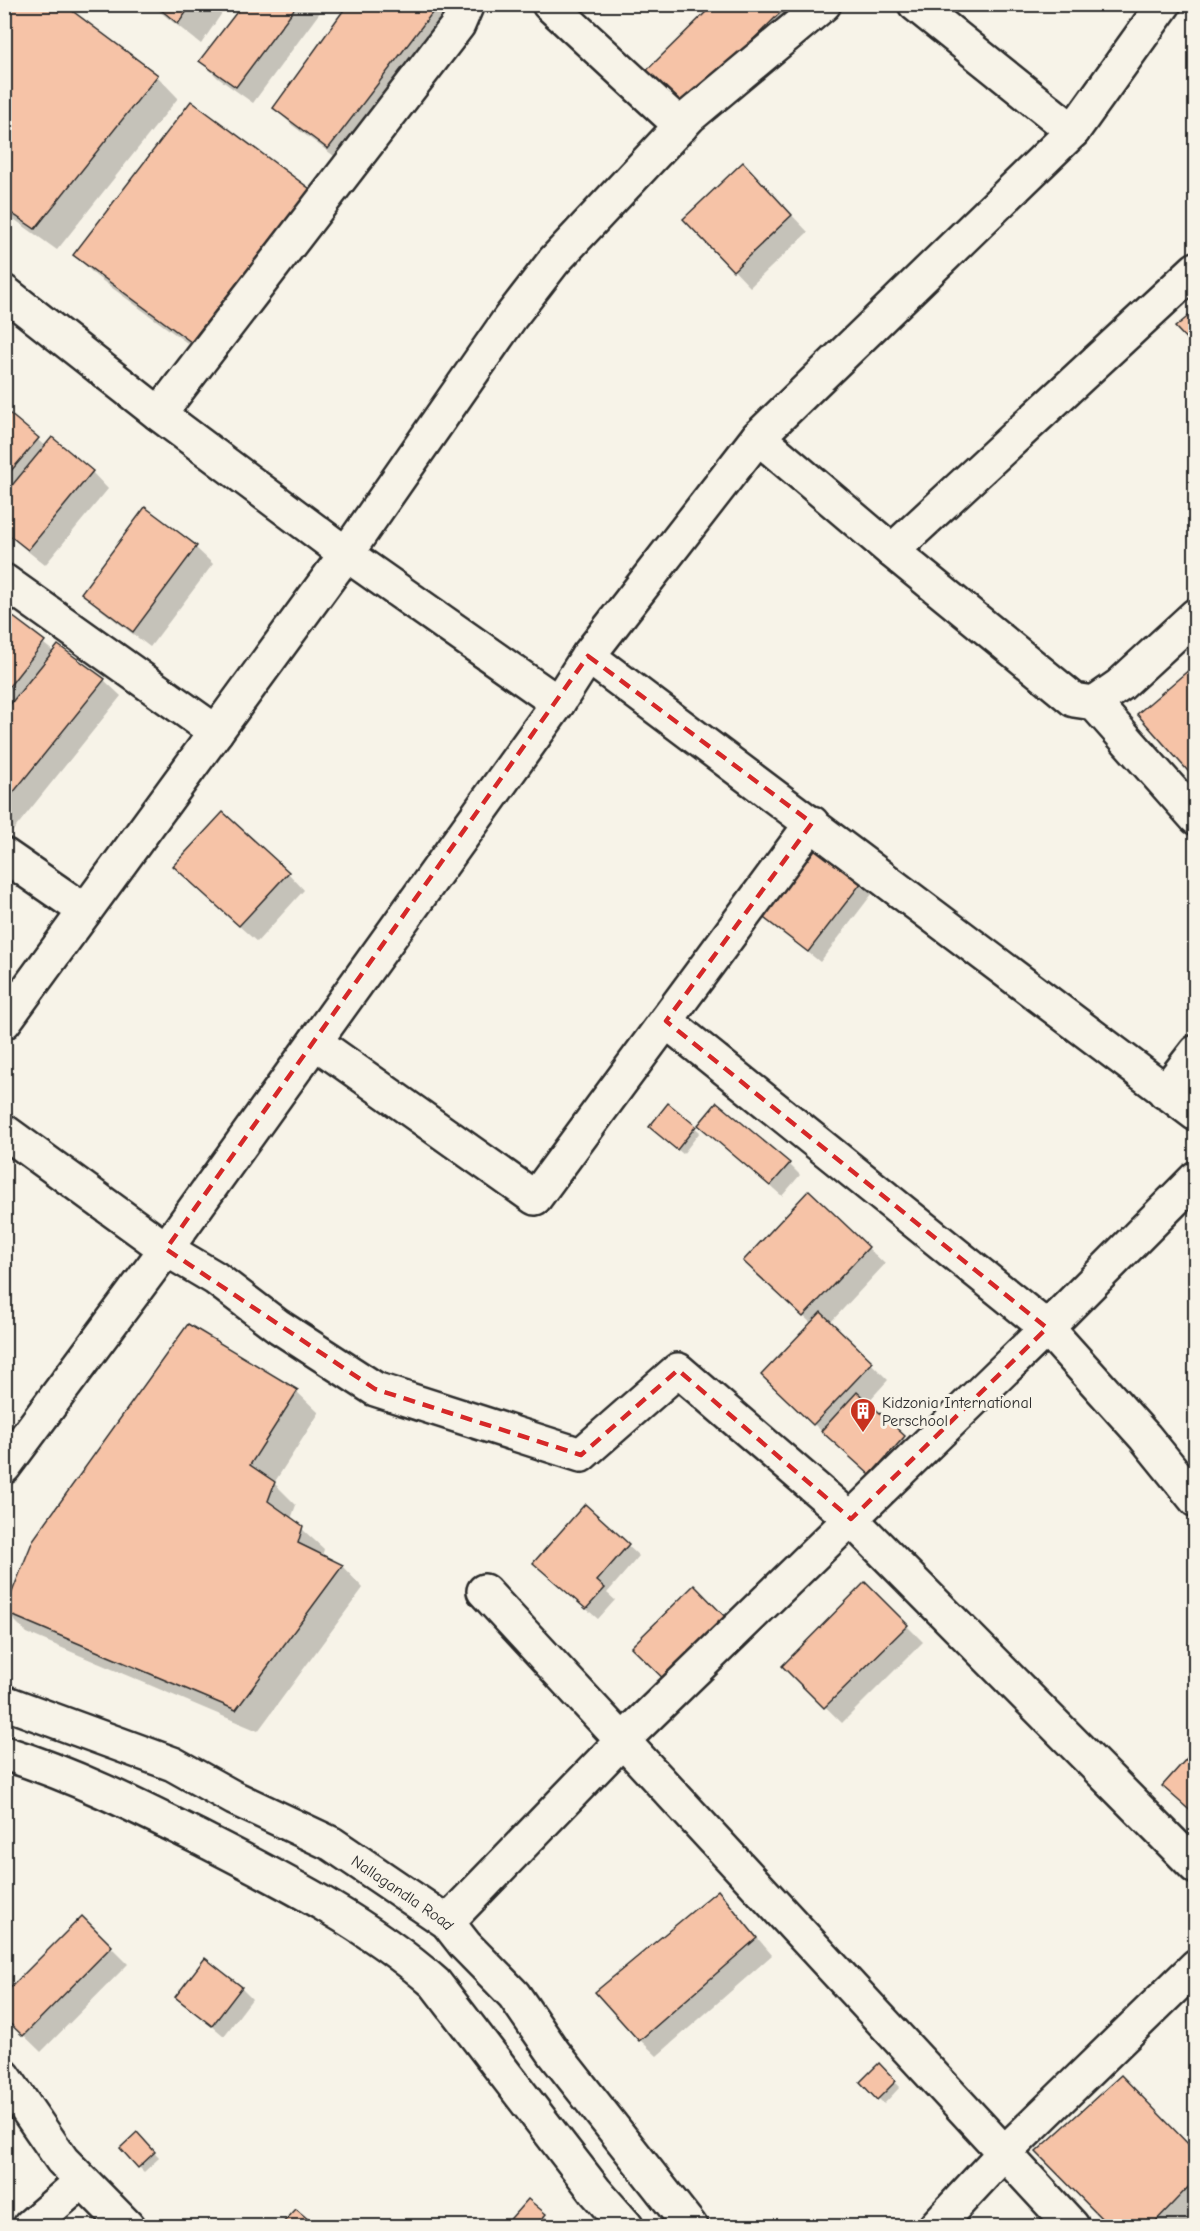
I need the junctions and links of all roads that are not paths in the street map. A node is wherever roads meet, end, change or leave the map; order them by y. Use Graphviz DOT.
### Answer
graph roads {
  1 [pos="467,4"];
  2 [pos="549,4"];
  3 [pos="824,4"];
  4 [pos="915,4"];
  5 [pos="1164,4"];
  6 [pos="681,126"];
  7 [pos="1073,131"];
  8 [pos="1196,269"];
  9 [pos="6,296"];
  10 [pos="159,414"];
  11 [pos="759,437"];
  12 [pos="892,551"];
  13 [pos="346,554"];
  14 [pos="4,581"];
  15 [pos="1196,615"];
  16 [pos="588,656"];
  17 [pos="558,703"];
  18 [pos="1094,703"];
  19 [pos="216,732"];
  20 [pos="1196,818"];
  21 [pos="812,823"];
  22 [pos="4,855"];
  23 [pos="85,911"];
  24 [pos="666,1021"];
  25 [pos="4,1022"];
  26 [pos="315,1042"];
  27 [pos="1196,1052"];
  28 [pos="1165,1092"];
  29 [pos="1196,1114"];
  30 [pos="4,1131"];
  31 [pos="1196,1178"];
  32 [pos="166,1249"];
  33 [pos="1047,1328"];
  34 [pos="4,1467"];
  35 [pos="1196,1500"];
  36 [pos="851,1519"];
  37 [pos="484,1591"];
  38 [pos="4,1702"];
  39 [pos="622,1742"];
  40 [pos="4,1753"];
  41 [pos="1196,1867"];
  42 [pos="447,1922"];
  43 [pos="1196,1966"];
  44 [pos="4,2076"];
  45 [pos="1003,2154"];
  46 [pos="81,2182"];
  47 [pos="30,2226"];
  48 [pos="127,2226"];
  49 [pos="626,2226"];
  50 [pos="690,2226"];
  51 [pos="936,2226"];
  52 [pos="1072,2226"];
  1 -- 10 [label="street"];
  2 -- 6 [label="street"];
  3 -- 6 [label="street"];
  4 -- 7 [label="street"];
  5 -- 7 [label="street"];
  6 -- 13 [label="street"];
  7 -- 11 [label="street"];
  8 -- 12 [label="street"];
  9 -- 10 [label="street"];
  10 -- 13 [label="street"];
  11 -- 12 [label="street"];
  11 -- 16 [label="street"];
  12 -- 18 [label="street"];
  13 -- 17 [label="street"];
  13 -- 19 [label="street"];
  14 -- 19 [label="street"];
  15 -- 18 [label="street"];
  16 -- 17 [label="street"];
  16 -- 21 [label="street"];
  17 -- 26 [label="street"];
  18 -- 20 [label="street"];
  19 -- 23 [label="street"];
  21 -- 24 [label="street"];
  21 -- 28 [label="street"];
  22 -- 23 [label="street"];
  23 -- 25 [label="street"];
  24 -- 26 [label="street"];
  24 -- 33 [label="street"];
  26 -- 32 [label="street"];
  27 -- 28 [label="street"];
  28 -- 29 [label="street"];
  30 -- 32 [label="street"];
  31 -- 33 [label="street"];
  32 -- 34 [label="street"];
  32 -- 36 [label="street"];
  33 -- 35 [label="street"];
  33 -- 36 [label="street"];
  36 -- 39 [label="street"];
  36 -- 41 [label="street"];
  37 -- 39 [label="street"];
  38 -- 42 [label="street, Nallagandla Road"];
  39 -- 42 [label="street"];
  39 -- 45 [label="street"];
  40 -- 49 [label="street"];
  42 -- 50 [label="street, Nallagandla Road"];
  43 -- 45 [label="street"];
  44 -- 46 [label="street"];
  45 -- 51 [label="street"];
  45 -- 52 [label="street"];
  46 -- 47 [label="street"];
  46 -- 48 [label="street"];
}
